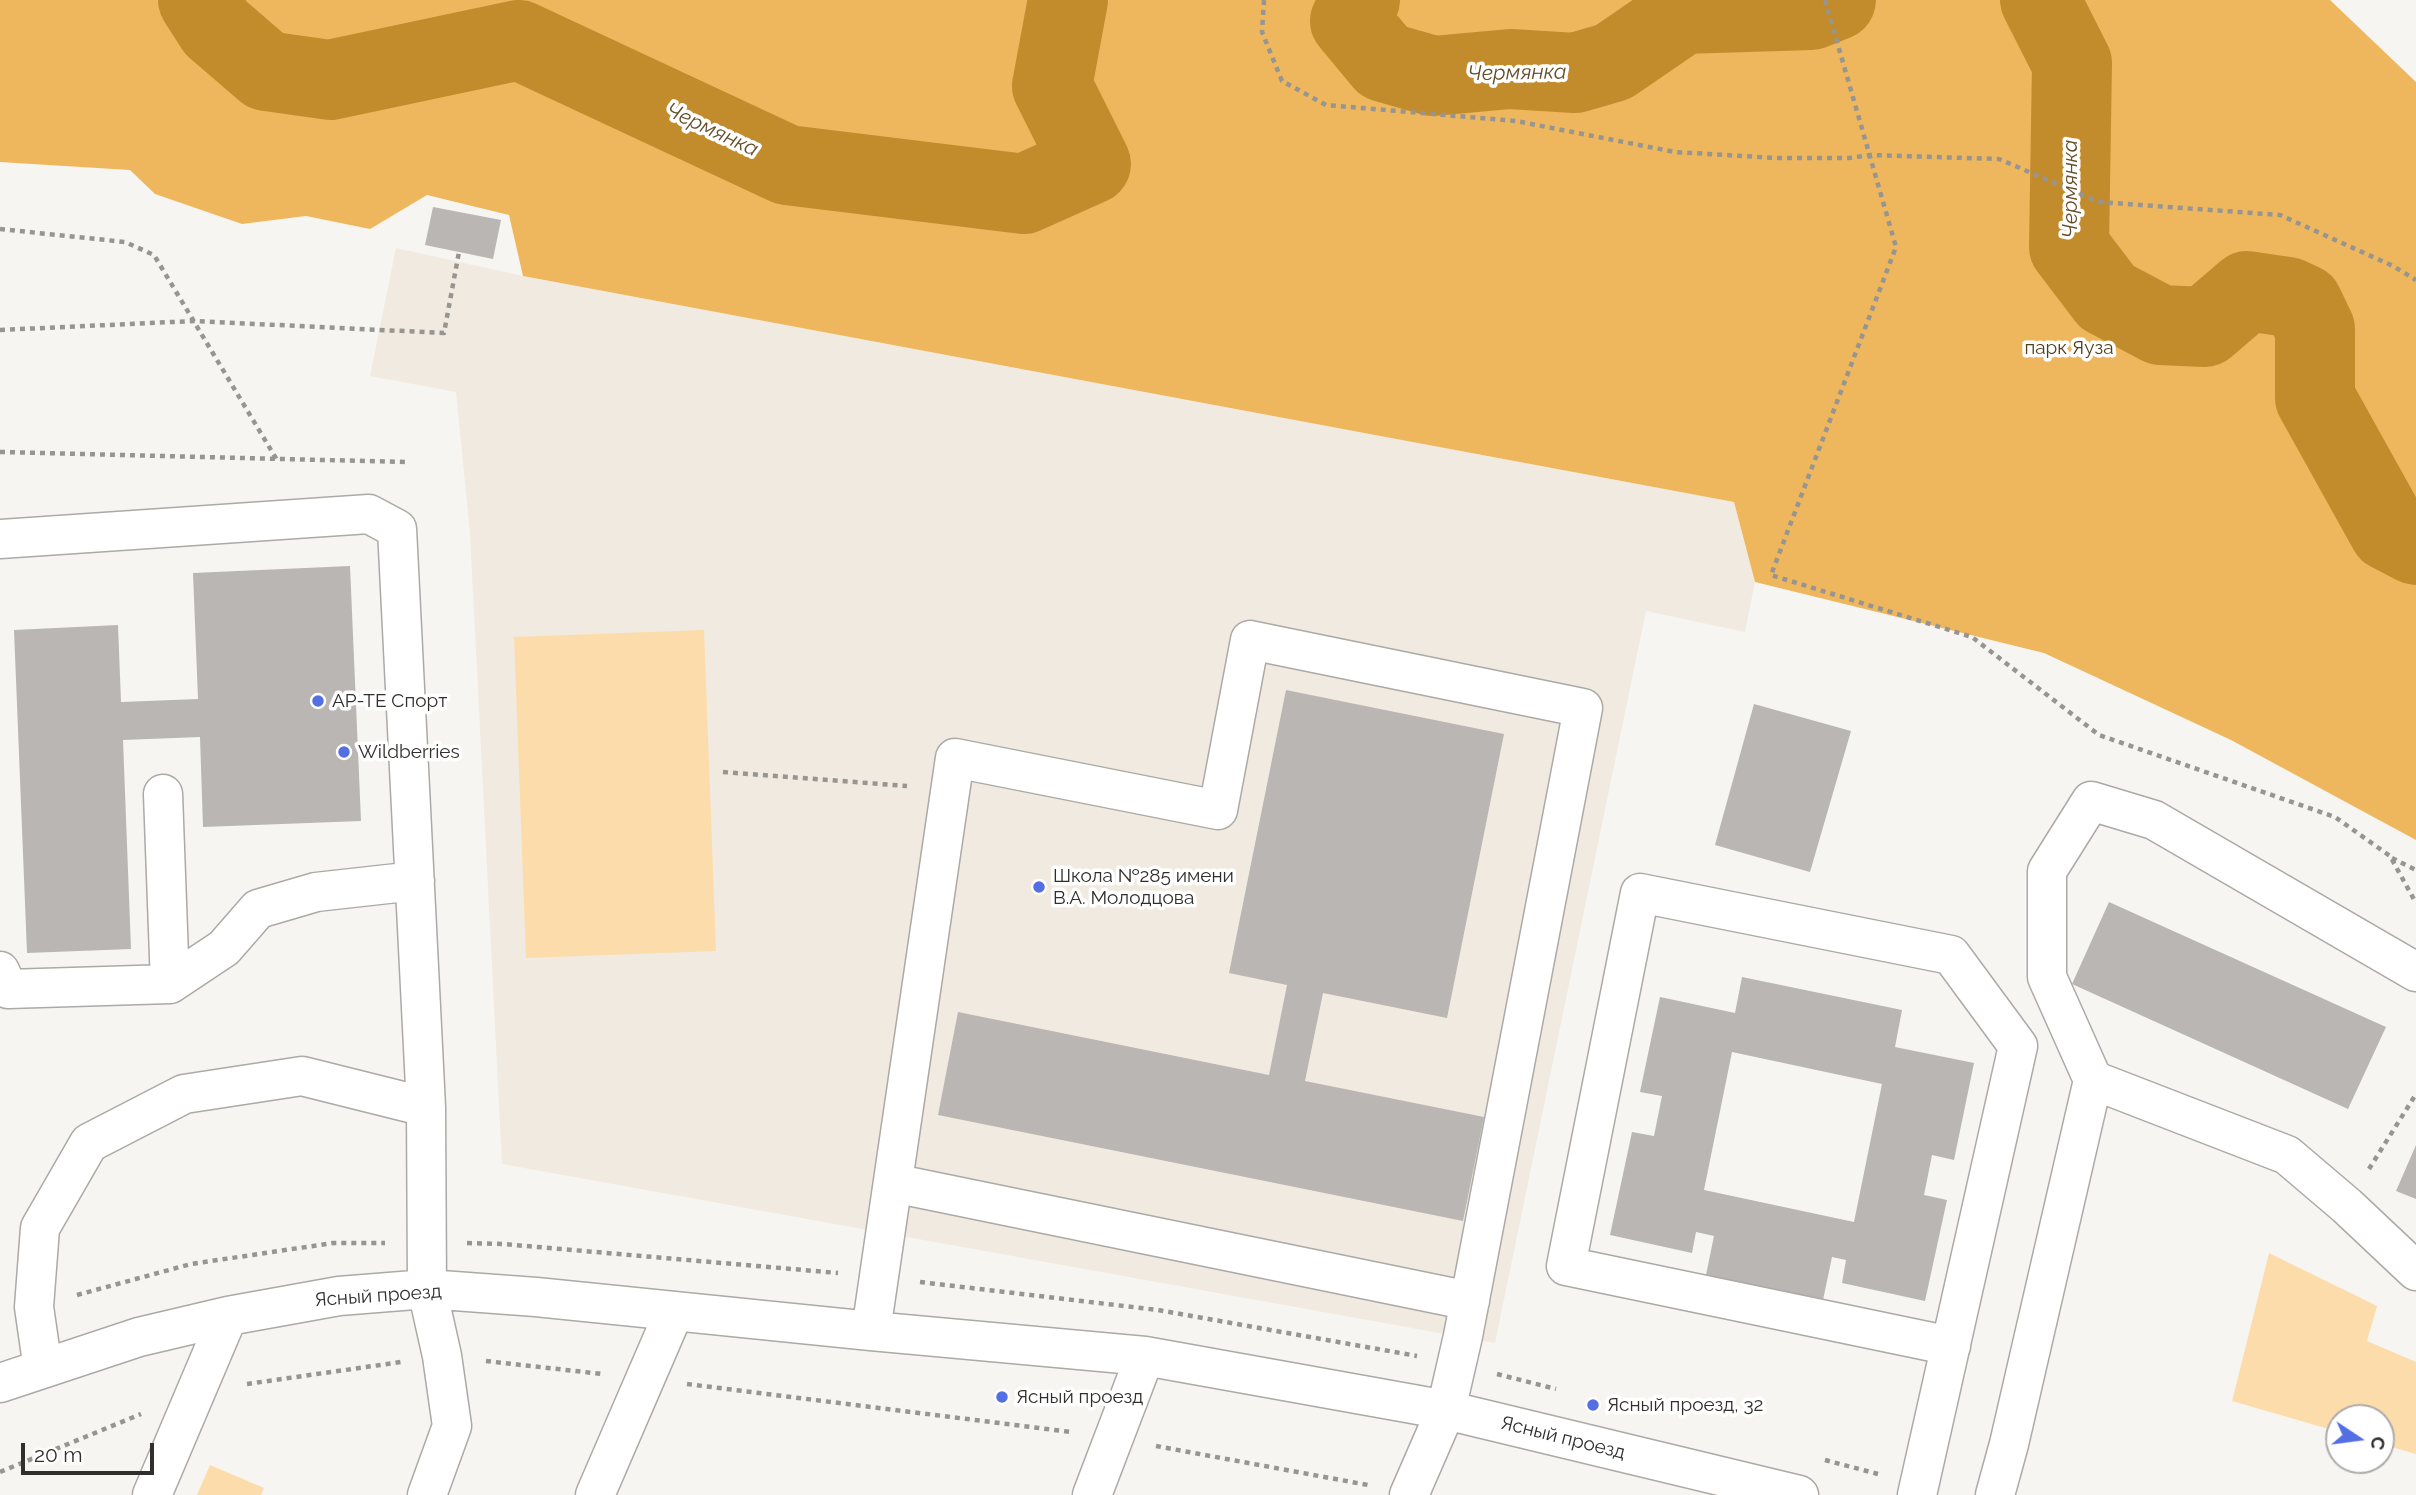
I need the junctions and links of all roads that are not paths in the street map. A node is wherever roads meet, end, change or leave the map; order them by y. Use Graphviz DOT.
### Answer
graph roads {
  1 [pos="0,539"];
  2 [pos="163,794"];
  3 [pos="415,881"];
  4 [pos="2416,972"];
  5 [pos="3,983"];
  6 [pos="170,984"];
  7 [pos="2093,1080"];
  8 [pos="426,1107"];
  9 [pos="893,1183"];
  10 [pos="2416,1271"];
  11 [pos="427,1289"];
  12 [pos="1470,1301"];
  13 [pos="674,1312"];
  14 [pos="228,1316"];
  15 [pos="871,1331"];
  16 [pos="1951,1346"];
  17 [pos="1145,1356"];
  18 [pos="43,1369"];
  19 [pos="0,1383"];
  20 [pos="1446,1410"];
  21 [pos="1409,1494"];
  22 [pos="152,1495"];
  23 [pos="427,1495"];
  24 [pos="595,1495"];
  25 [pos="1092,1495"];
  26 [pos="1799,1495"];
  27 [pos="1917,1495"];
  28 [pos="1995,1495"];
  1 -- 3 [label="street"];
  2 -- 6 [label="street"];
  3 -- 6 [label="street"];
  3 -- 8 [label="street"];
  4 -- 7 [label="street"];
  5 -- 6 [label="street"];
  7 -- 10 [label="street"];
  7 -- 28 [label="street"];
  8 -- 11 [label="street"];
  8 -- 18 [label="street"];
  9 -- 12 [label="street"];
  9 -- 12 [label="street"];
  9 -- 15 [label="street"];
  11 -- 13 [label="street, Ясный проезд"];
  11 -- 14 [label="street, Ясный проезд"];
  11 -- 23 [label="street"];
  12 -- 20 [label="street"];
  13 -- 15 [label="street, Ясный проезд"];
  13 -- 24 [label="street"];
  14 -- 18 [label="street, Ясный проезд"];
  14 -- 22 [label="street"];
  15 -- 17 [label="street, Ясный проезд"];
  16 -- 16 [label="street"];
  16 -- 27 [label="street"];
  17 -- 20 [label="street, Ясный проезд"];
  17 -- 25 [label="street"];
  18 -- 19 [label="street, Ясный проезд"];
  20 -- 21 [label="street"];
  20 -- 26 [label="street, Ясный проезд"];
}
